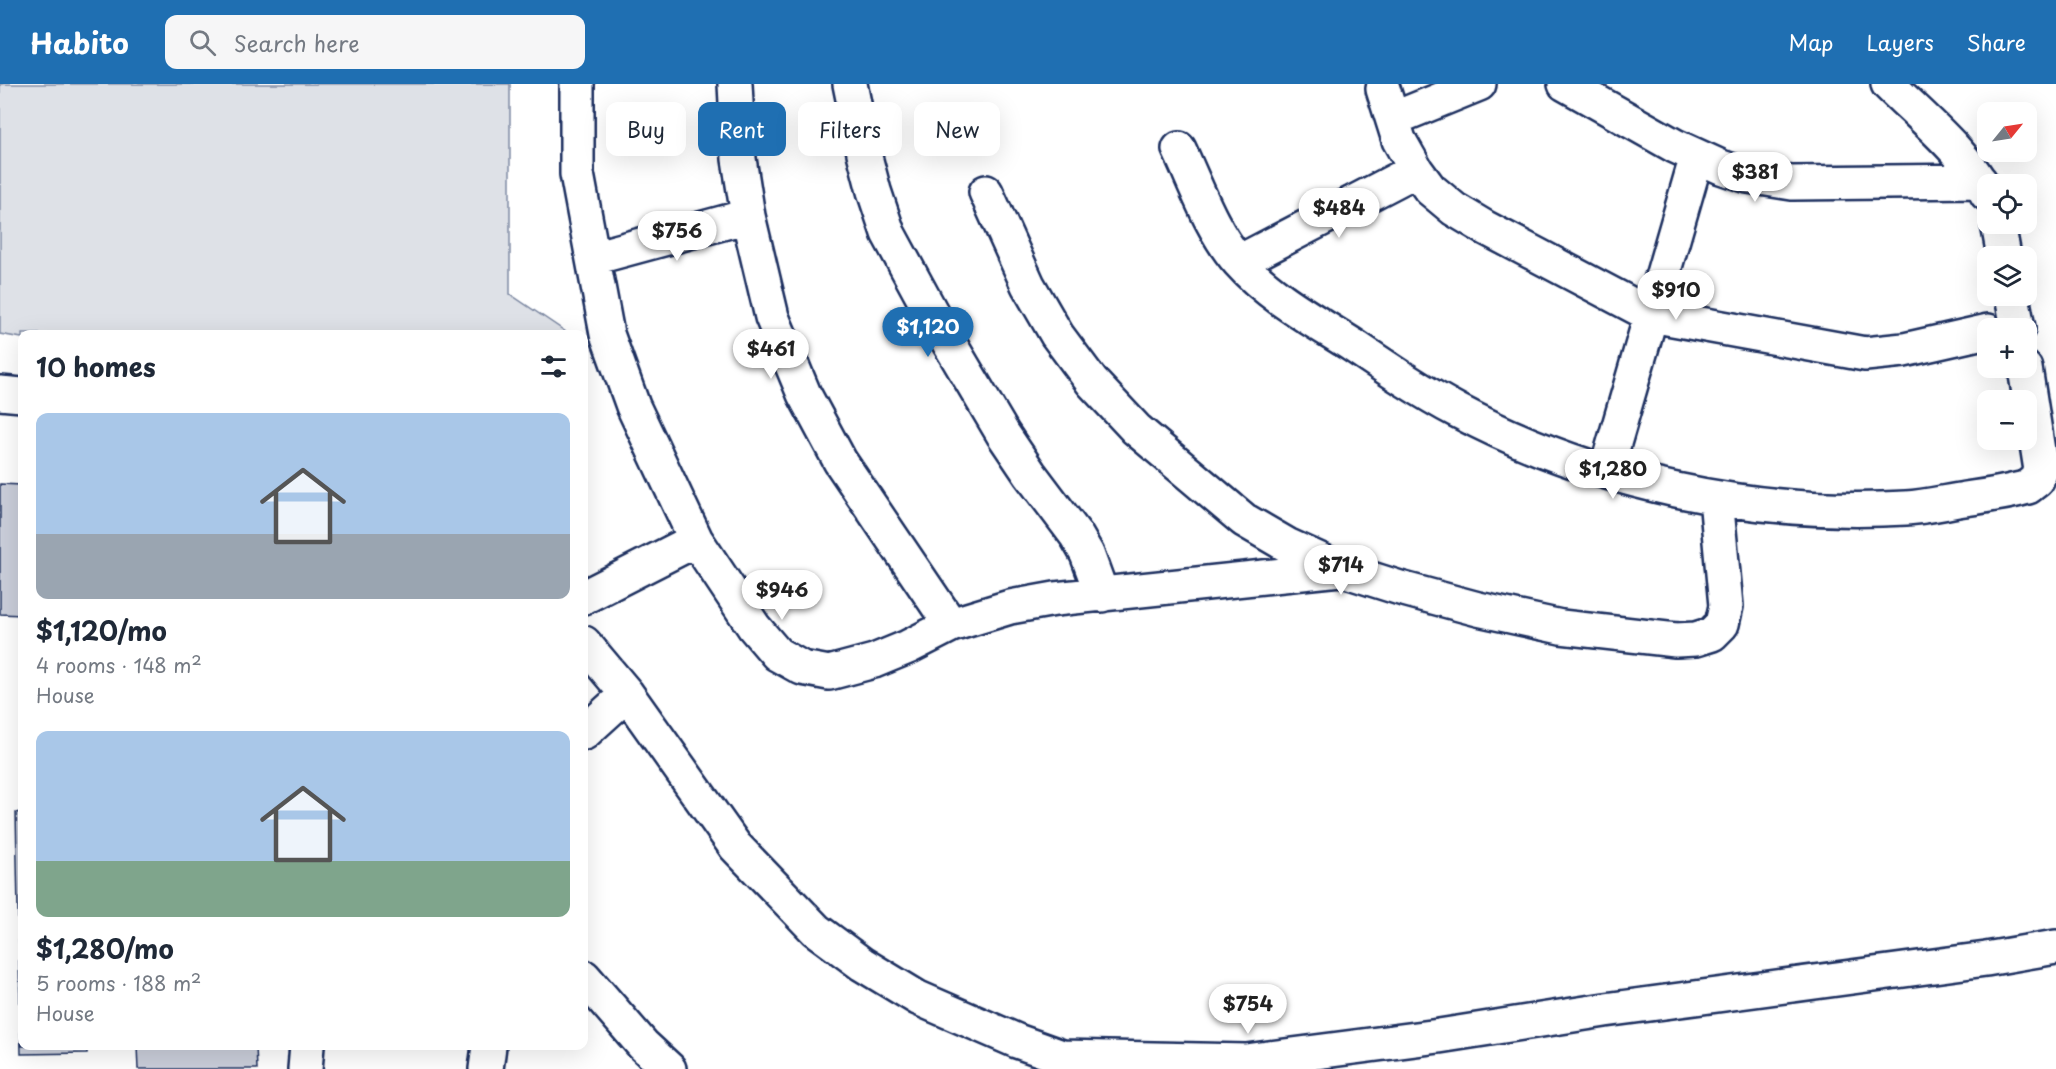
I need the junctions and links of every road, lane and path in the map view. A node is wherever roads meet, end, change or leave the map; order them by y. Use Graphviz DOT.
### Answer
graph roads {
  1 [pos="577,84"];
  2 [pos="735,84"];
  3 [pos="850,84"];
  4 [pos="1479,84"];
  5 [pos="1565,84"];
  6 [pos="1888,84"];
  7 [pos="1179,149"];
  8 [pos="1697,156"];
  9 [pos="1416,170"];
  10 [pos="1977,178"];
  11 [pos="1977,188"];
  12 [pos="986,192"];
  13 [pos="748,216"];
  14 [pos="593,258"];
  15 [pos="1239,262"];
  16 [pos="1651,315"];
  17 [pos="1977,330"];
  18 [pos="2027,378"];
  19 [pos="0,393"];
  20 [pos="18,395"];
  21 [pos="1606,471"];
  22 [pos="1716,498"];
  23 [pos="696,540"];
  24 [pos="1340,569"];
  25 [pos="588,595"];
  26 [pos="1102,595"];
  27 [pos="951,625"];
  28 [pos="588,648"];
  29 [pos="627,694"];
  30 [pos="588,729"];
  31 [pos="2056,947"];
  32 [pos="588,982"];
  33 [pos="307,1050"];
  34 [pos="488,1050"];
  35 [pos="1061,1063"];
  36 [pos="305,1069"];
  37 [pos="486,1069"];
  38 [pos="669,1069"];
  1 -- 14 [label="street"];
  2 -- 13 [label="street"];
  3 -- 26 [label="street"];
  4 -- 9 [label="street"];
  5 -- 8 [label="street"];
  6 -- 10 [label="street"];
  7 -- 15 [label="street"];
  8 -- 11 [label="street"];
  8 -- 16 [label="street"];
  9 -- 15 [label="street"];
  9 -- 16 [label="street"];
  12 -- 24 [label="street"];
  13 -- 14 [label="street"];
  13 -- 27 [label="street"];
  14 -- 23 [label="street"];
  15 -- 21 [label="street"];
  16 -- 17 [label="street"];
  16 -- 21 [label="street"];
  18 -- 22 [label="street"];
  19 -- 20 [label="street"];
  21 -- 22 [label="street"];
  22 -- 24 [label="street"];
  23 -- 25 [label="street"];
  23 -- 27 [label="street"];
  24 -- 26 [label="street"];
  26 -- 27 [label="street"];
  28 -- 29 [label="street"];
  29 -- 30 [label="street"];
  29 -- 35 [label="street"];
  31 -- 35 [label="street"];
  32 -- 38 [label="street"];
  33 -- 36 [label="street"];
  34 -- 37 [label="street"];
}
